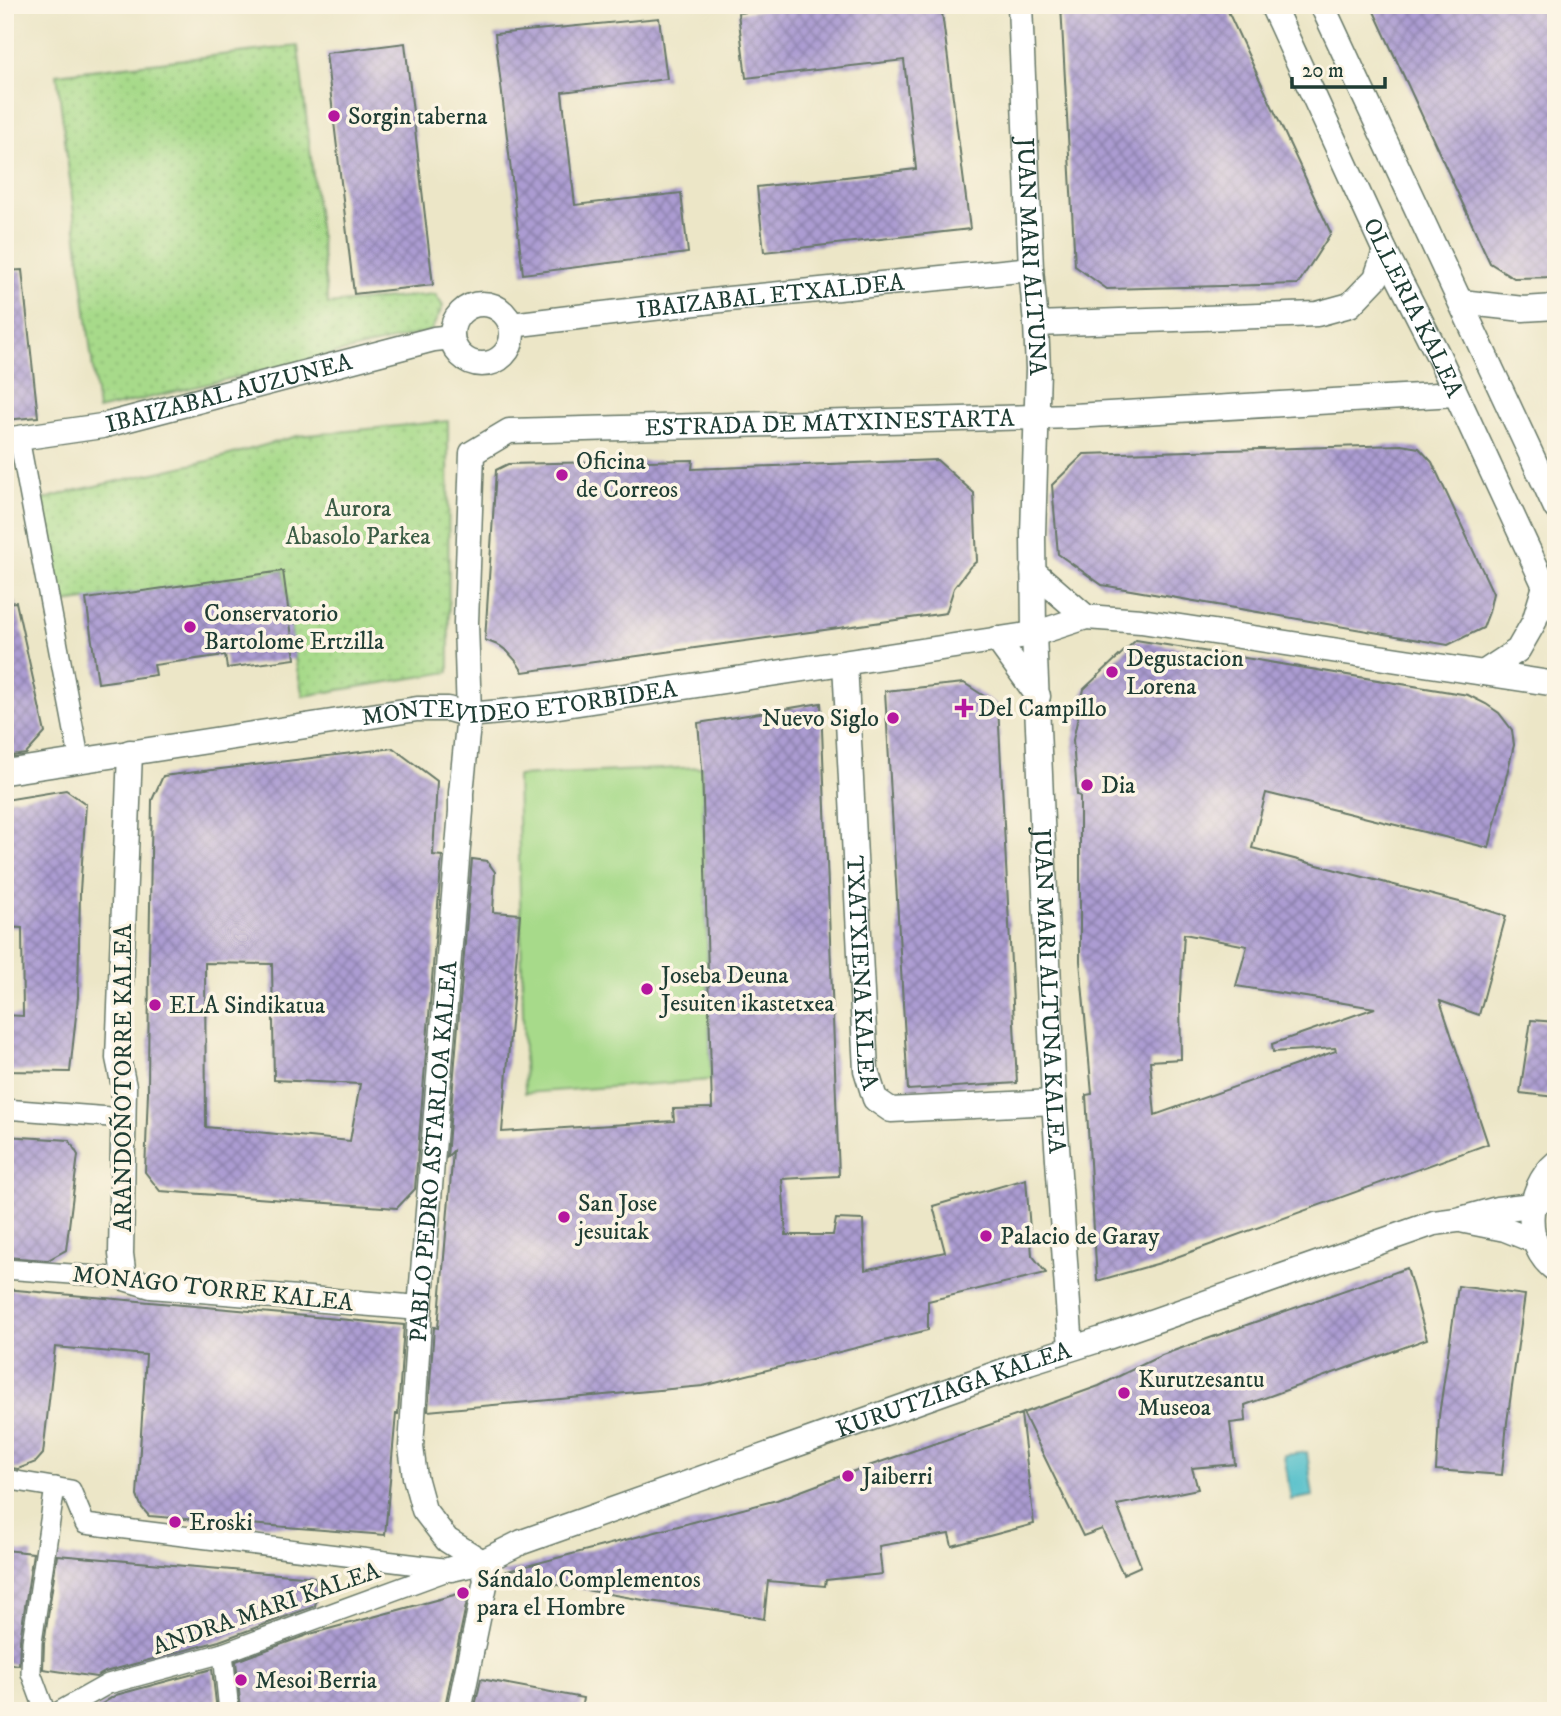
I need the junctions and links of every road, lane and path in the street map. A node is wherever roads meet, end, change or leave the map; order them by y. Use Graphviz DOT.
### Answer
graph roads {
  1 [pos="1020,5"];
  2 [pos="1272,5"];
  3 [pos="1322,5"];
  4 [pos="1385,251"];
  5 [pos="1031,269"];
  6 [pos="1461,302"];
  7 [pos="1556,307"];
  8 [pos="1036,324"];
  9 [pos="511,325"];
  10 [pos="452,337"];
  11 [pos="1455,394"];
  12 [pos="1037,416"];
  13 [pos="12,439"];
  14 [pos="1556,508"];
  15 [pos="1033,571"];
  16 [pos="1545,586"];
  17 [pos="1556,610"];
  18 [pos="1086,617"];
  19 [pos="1034,634"];
  20 [pos="996,639"];
  21 [pos="845,663"];
  22 [pos="1483,673"];
  23 [pos="1556,684"];
  24 [pos="1038,696"];
  25 [pos="469,715"];
  26 [pos="77,747"];
  27 [pos="130,752"];
  28 [pos="5,772"];
  29 [pos="1054,1102"];
  30 [pos="5,1109"];
  31 [pos="123,1118"];
  32 [pos="1556,1163"];
  33 [pos="1556,1191"];
  34 [pos="1533,1205"];
  35 [pos="1457,1220"];
  36 [pos="1535,1241"];
  37 [pos="5,1269"];
  38 [pos="1556,1270"];
  39 [pos="124,1278"];
  40 [pos="420,1308"];
  41 [pos="1071,1348"];
  42 [pos="5,1479"];
  43 [pos="55,1488"];
  44 [pos="482,1562"];
  45 [pos="451,1569"];
  46 [pos="223,1653"];
  47 [pos="45,1711"];
  48 [pos="60,1711"];
  49 [pos="229,1711"];
  50 [pos="459,1711"];
  1 -- 5 [label="street, JUAN MARI ALTUNA"];
  2 -- 4 [label="street, OLLERIA KALEA"];
  3 -- 6 [label="street, OLLERIA KALEA"];
  4 -- 8 [label="street"];
  4 -- 11 [label="street, OLLERIA KALEA"];
  5 -- 8 [label="street, JUAN MARI ALTUNA"];
  5 -- 9 [label="street, IBAIZABAL ETXALDEA"];
  6 -- 7 [label="street"];
  6 -- 14 [label="street, OLLERIA KALEA"];
  8 -- 12 [label="street, JUAN MARI ALTUNA"];
  9 -- 10 [label="street"];
  9 -- 10 [label="street"];
  10 -- 13 [label="street, IBAIZABAL AUZUNEA"];
  11 -- 12 [label="street, ESTRADA DE MATXINESTARTA"];
  11 -- 16 [label="street, OLLERIA KALEA"];
  12 -- 15 [label="street, JUAN MARI ALTUNA"];
  12 -- 25 [label="street, ESTRADA DE MATXINESTARTA"];
  13 -- 26 [label="street"];
  15 -- 18 [label="street"];
  15 -- 19 [label="street, JUAN MARI ALTUNA"];
  16 -- 17 [label="street, OLLERIA KALEA"];
  16 -- 22 [label="street"];
  18 -- 19 [label="street, MONTEVIDEO ETORBIDEA"];
  18 -- 22 [label="street"];
  19 -- 20 [label="street, MONTEVIDEO ETORBIDEA"];
  19 -- 24 [label="street, JUAN MARI ALTUNA KALEA"];
  20 -- 21 [label="street, MONTEVIDEO ETORBIDEA"];
  20 -- 24 [label="street"];
  21 -- 25 [label="street, MONTEVIDEO ETORBIDEA"];
  21 -- 29 [label="street, TXATXIENA KALEA"];
  22 -- 23 [label="street"];
  24 -- 29 [label="street, JUAN MARI ALTUNA KALEA"];
  25 -- 27 [label="street, MONTEVIDEO ETORBIDEA"];
  25 -- 40 [label="street, PABLO PEDRO ASTARLOA KALEA"];
  27 -- 28 [label="street, MONTEVIDEO ETORBIDEA"];
  27 -- 31 [label="street, ARANDOÑOTORRE KALEA"];
  29 -- 41 [label="street, JUAN MARI ALTUNA KALEA"];
  30 -- 31 [label="street"];
  31 -- 39 [label="street, ARANDOÑOTORRE KALEA"];
  32 -- 34 [label="street"];
  33 -- 34 [label="street, KURUTZIAGA KALEA"];
  34 -- 35 [label="street, KURUTZIAGA KALEA"];
  34 -- 36 [label="street"];
  35 -- 36 [label="street, KURUTZIAGA KALEA"];
  35 -- 41 [label="street, KURUTZIAGA KALEA"];
  36 -- 38 [label="street"];
  37 -- 39 [label="street, MONAGO TORRE KALEA"];
  39 -- 40 [label="street, MONAGO TORRE KALEA"];
  40 -- 44 [label="street, PABLO PEDRO ASTARLOA KALEA"];
  41 -- 44 [label="street, KURUTZIAGA KALEA"];
  42 -- 43 [label="street"];
  43 -- 45 [label="street"];
  43 -- 47 [label="street"];
  44 -- 45 [label="street, KURUTZIAGA KALEA"];
  44 -- 50 [label="street"];
  45 -- 46 [label="street, ANDRA MARI KALEA"];
  46 -- 48 [label="street, ANDRA MARI KALEA"];
  46 -- 49 [label="street"];
}
